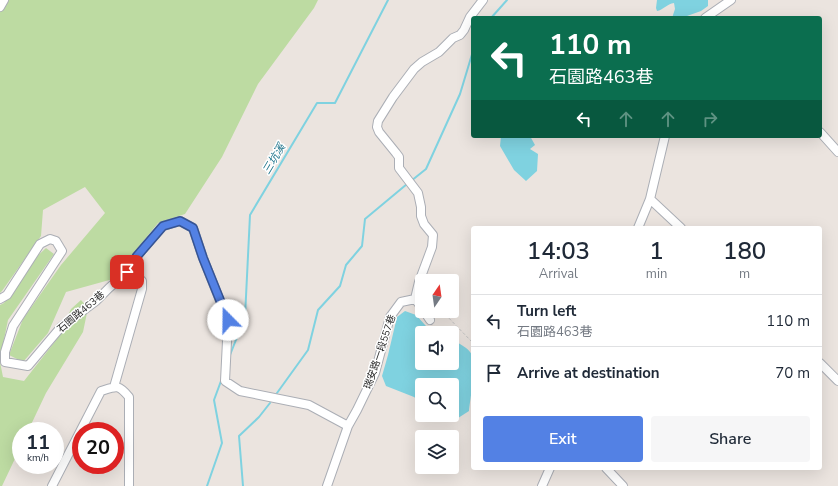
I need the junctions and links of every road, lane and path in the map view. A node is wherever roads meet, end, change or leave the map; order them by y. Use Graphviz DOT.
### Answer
graph roads {
  1 [pos="4,0"];
  2 [pos="483,0"];
  3 [pos="731,0"];
  4 [pos="0,7"];
  5 [pos="708,16"];
  6 [pos="822,134"];
  7 [pos="665,138"];
  8 [pos="838,152"];
  9 [pos="650,199"];
  10 [pos="639,226"];
  11 [pos="679,226"];
  12 [pos="127,272"];
  13 [pos="422,274"];
  14 [pos="0,299"];
  15 [pos="415,299"];
  16 [pos="449,318"];
  17 [pos="471,341"];
  18 [pos="822,365"];
  19 [pos="838,381"];
  20 [pos="114,387"];
  21 [pos="348,426"];
  22 [pos="549,470"];
  23 [pos="608,470"];
  24 [pos="52,486"];
  25 [pos="129,486"];
  26 [pos="327,486"];
  27 [pos="542,486"];
  28 [pos="623,486"];
  1 -- 4 [label="street"];
  2 -- 13 [label="street"];
  3 -- 5 [label="street"];
  6 -- 8 [label="street"];
  7 -- 9 [label="street"];
  9 -- 10 [label="street"];
  9 -- 11 [label="street"];
  12 -- 14 [label="street, 石園路463巷"];
  12 -- 20 [label="street"];
  12 -- 21 [label="street, 石園路463巷"];
  15 -- 21 [label="street, 瑞安路一段557巷"];
  16 -- 17 [label="path"];
  18 -- 19 [label="street"];
  20 -- 24 [label="street"];
  20 -- 25 [label="street"];
  21 -- 26 [label="street, 瑞安路一段557巷"];
  22 -- 27 [label="street"];
  23 -- 28 [label="street"];
}
